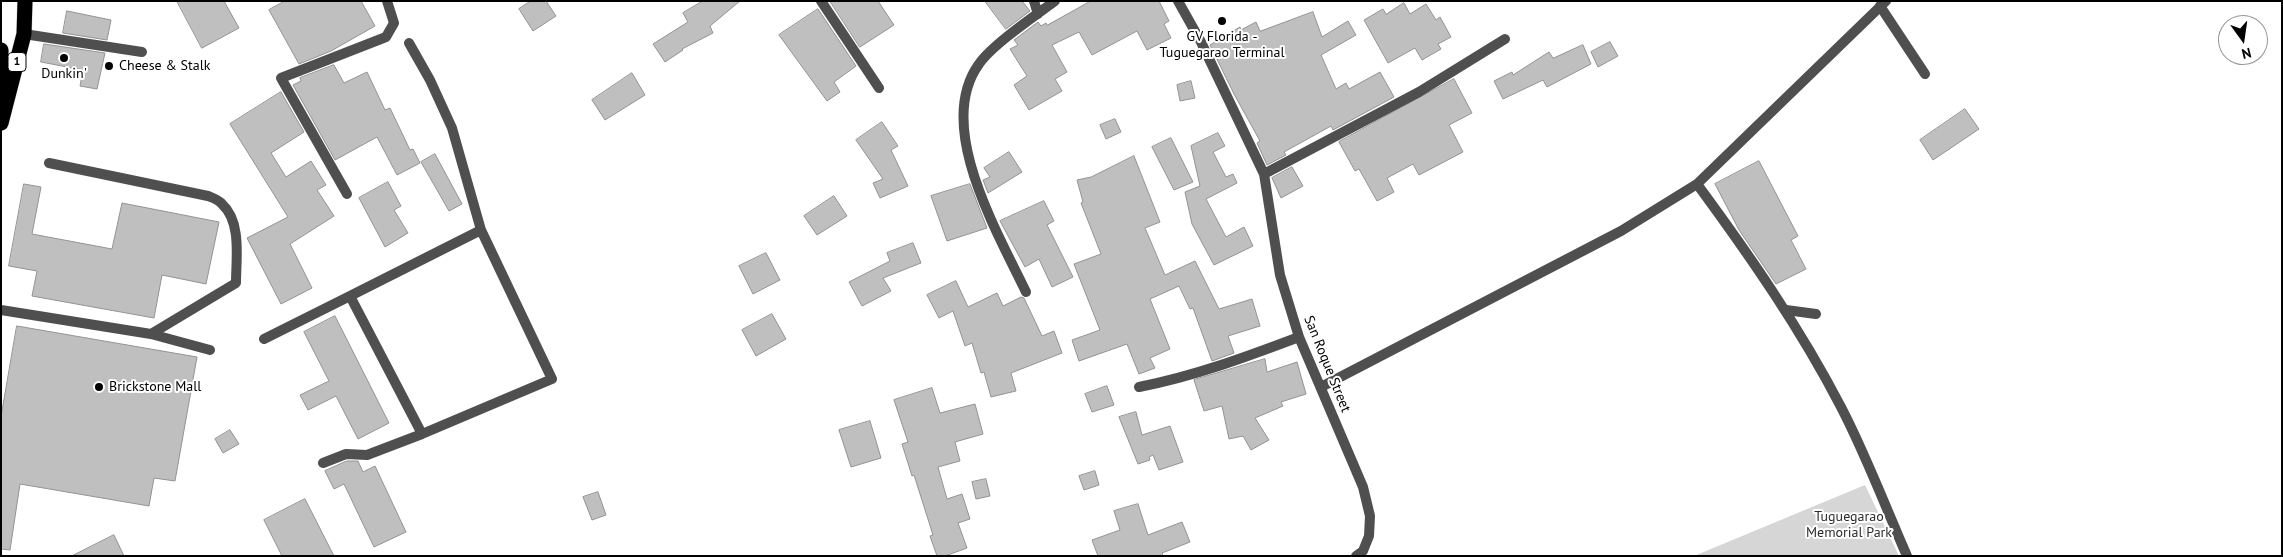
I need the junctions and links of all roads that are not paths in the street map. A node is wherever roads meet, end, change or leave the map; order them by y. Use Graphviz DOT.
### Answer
graph roads {
  1 [pos="25,1"];
  2 [pos="387,1"];
  3 [pos="821,1"];
  4 [pos="1034,1"];
  5 [pos="1056,1"];
  6 [pos="1178,1"];
  7 [pos="1883,4"];
  8 [pos="1038,14"];
  9 [pos="24,34"];
  10 [pos="1505,39"];
  11 [pos="409,43"];
  12 [pos="1,50"];
  13 [pos="142,52"];
  14 [pos="1925,74"];
  15 [pos="879,88"];
  16 [pos="1,123"];
  17 [pos="49,163"];
  18 [pos="1264,174"];
  19 [pos="1697,184"];
  20 [pos="347,194"];
  21 [pos="481,230"];
  22 [pos="1026,292"];
  23 [pos="350,296"];
  24 [pos="1,310"];
  25 [pos="1786,310"];
  26 [pos="1816,314"];
  27 [pos="151,334"];
  28 [pos="1298,337"];
  29 [pos="264,339"];
  30 [pos="210,350"];
  31 [pos="1139,387"];
  32 [pos="1321,387"];
  33 [pos="422,434"];
  34 [pos="323,464"];
  35 [pos="1356,556"];
  36 [pos="1908,556"];
  1 -- 9 [label="highway, 1"];
  2 -- 20 [label="street"];
  3 -- 15 [label="street"];
  4 -- 8 [label="street"];
  5 -- 8 [label="street"];
  6 -- 18 [label="street, San Roque Street"];
  7 -- 14 [label="street"];
  7 -- 19 [label="street"];
  8 -- 22 [label="street"];
  9 -- 13 [label="street"];
  9 -- 16 [label="highway, 1"];
  10 -- 18 [label="street"];
  11 -- 21 [label="street"];
  12 -- 16 [label="highway, 1"];
  17 -- 27 [label="street"];
  18 -- 28 [label="street, San Roque Street"];
  19 -- 25 [label="street"];
  19 -- 32 [label="street"];
  21 -- 23 [label="street"];
  21 -- 33 [label="street"];
  23 -- 29 [label="street"];
  23 -- 33 [label="street"];
  24 -- 27 [label="street"];
  25 -- 26 [label="street"];
  25 -- 36 [label="street"];
  27 -- 30 [label="street"];
  28 -- 31 [label="street"];
  28 -- 32 [label="street, San Roque Street"];
  32 -- 35 [label="street, San Roque Street"];
  33 -- 34 [label="street"];
}
